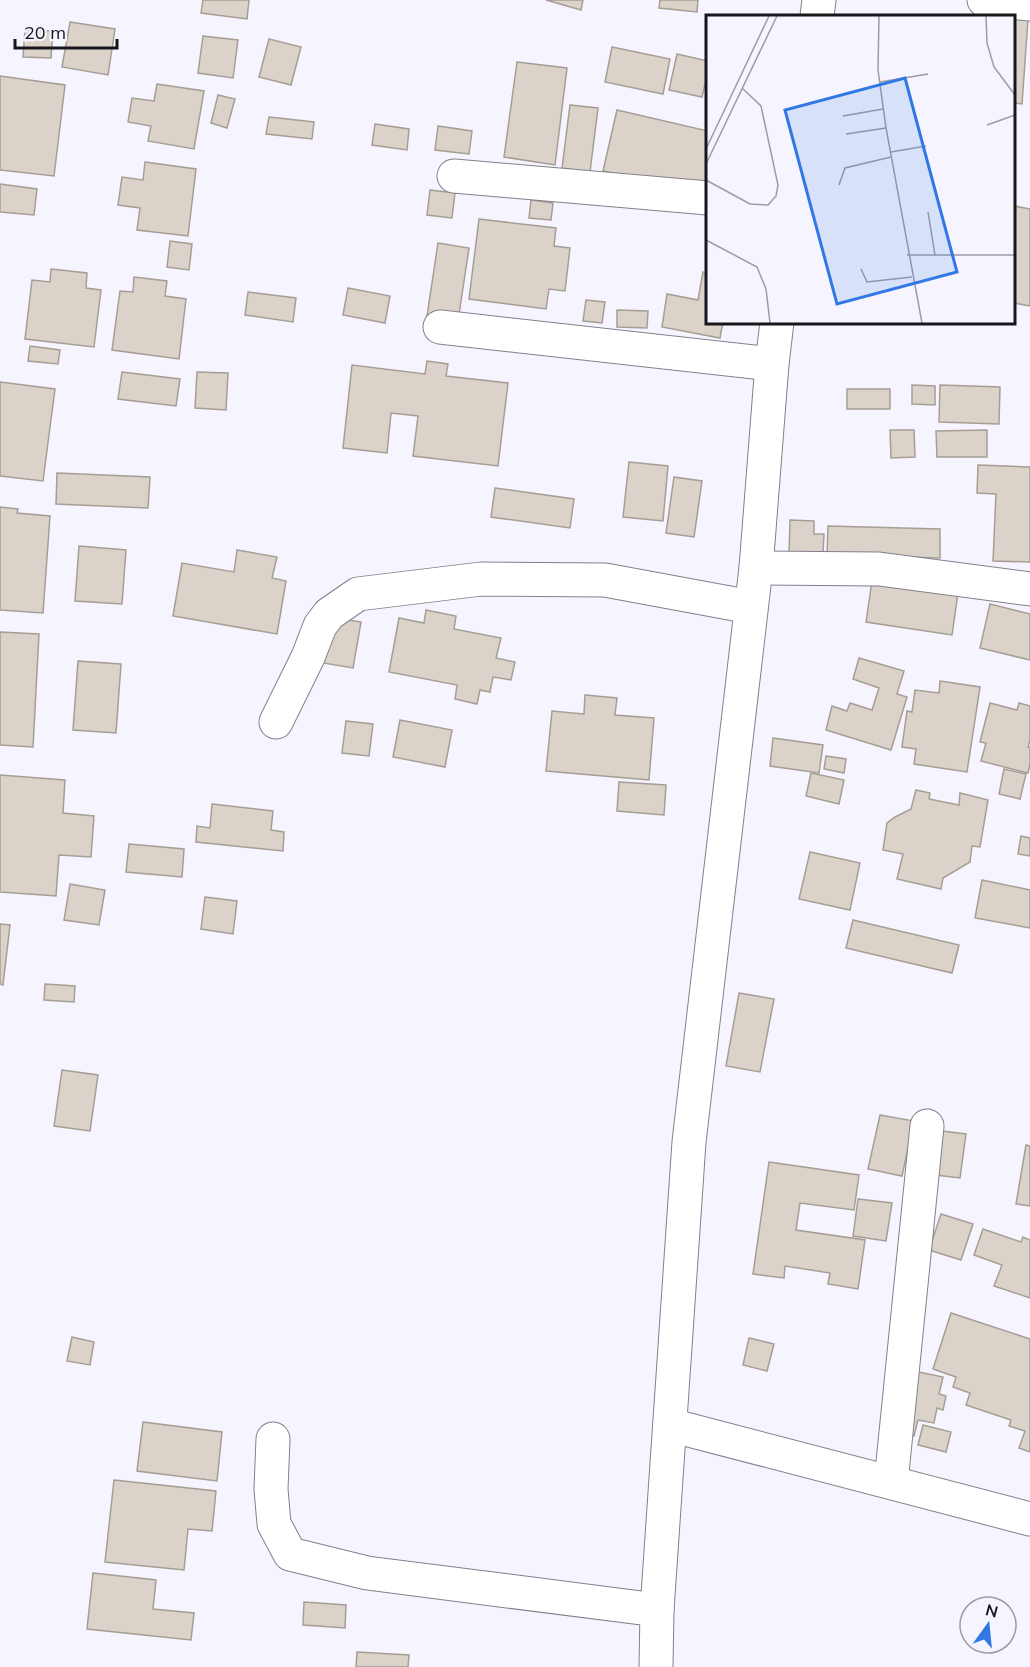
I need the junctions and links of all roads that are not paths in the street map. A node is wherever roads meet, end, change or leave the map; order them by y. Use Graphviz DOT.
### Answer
graph roads {
  1 [pos="819,0"];
  2 [pos="984,0"];
  3 [pos="1030,4"];
  4 [pos="817,15"];
  5 [pos="454,176"];
  6 [pos="706,198"];
  7 [pos="777,324"];
  8 [pos="440,327"];
  9 [pos="772,364"];
  10 [pos="756,568"];
  11 [pos="1030,590"];
  12 [pos="751,606"];
  13 [pos="276,722"];
  14 [pos="927,1125"];
  15 [pos="670,1425"];
  16 [pos="273,1439"];
  17 [pos="891,1482"];
  18 [pos="1030,1519"];
  19 [pos="657,1610"];
  20 [pos="656,1667"];
  1 -- 4 [label="street"];
  2 -- 3 [label="street"];
  5 -- 6 [label="street"];
  7 -- 9 [label="street"];
  8 -- 9 [label="street"];
  9 -- 10 [label="street"];
  10 -- 11 [label="street"];
  10 -- 12 [label="street"];
  12 -- 13 [label="street"];
  12 -- 15 [label="street"];
  14 -- 17 [label="street"];
  15 -- 17 [label="street"];
  15 -- 19 [label="street"];
  16 -- 19 [label="street"];
  17 -- 18 [label="street"];
  19 -- 20 [label="street"];
}
